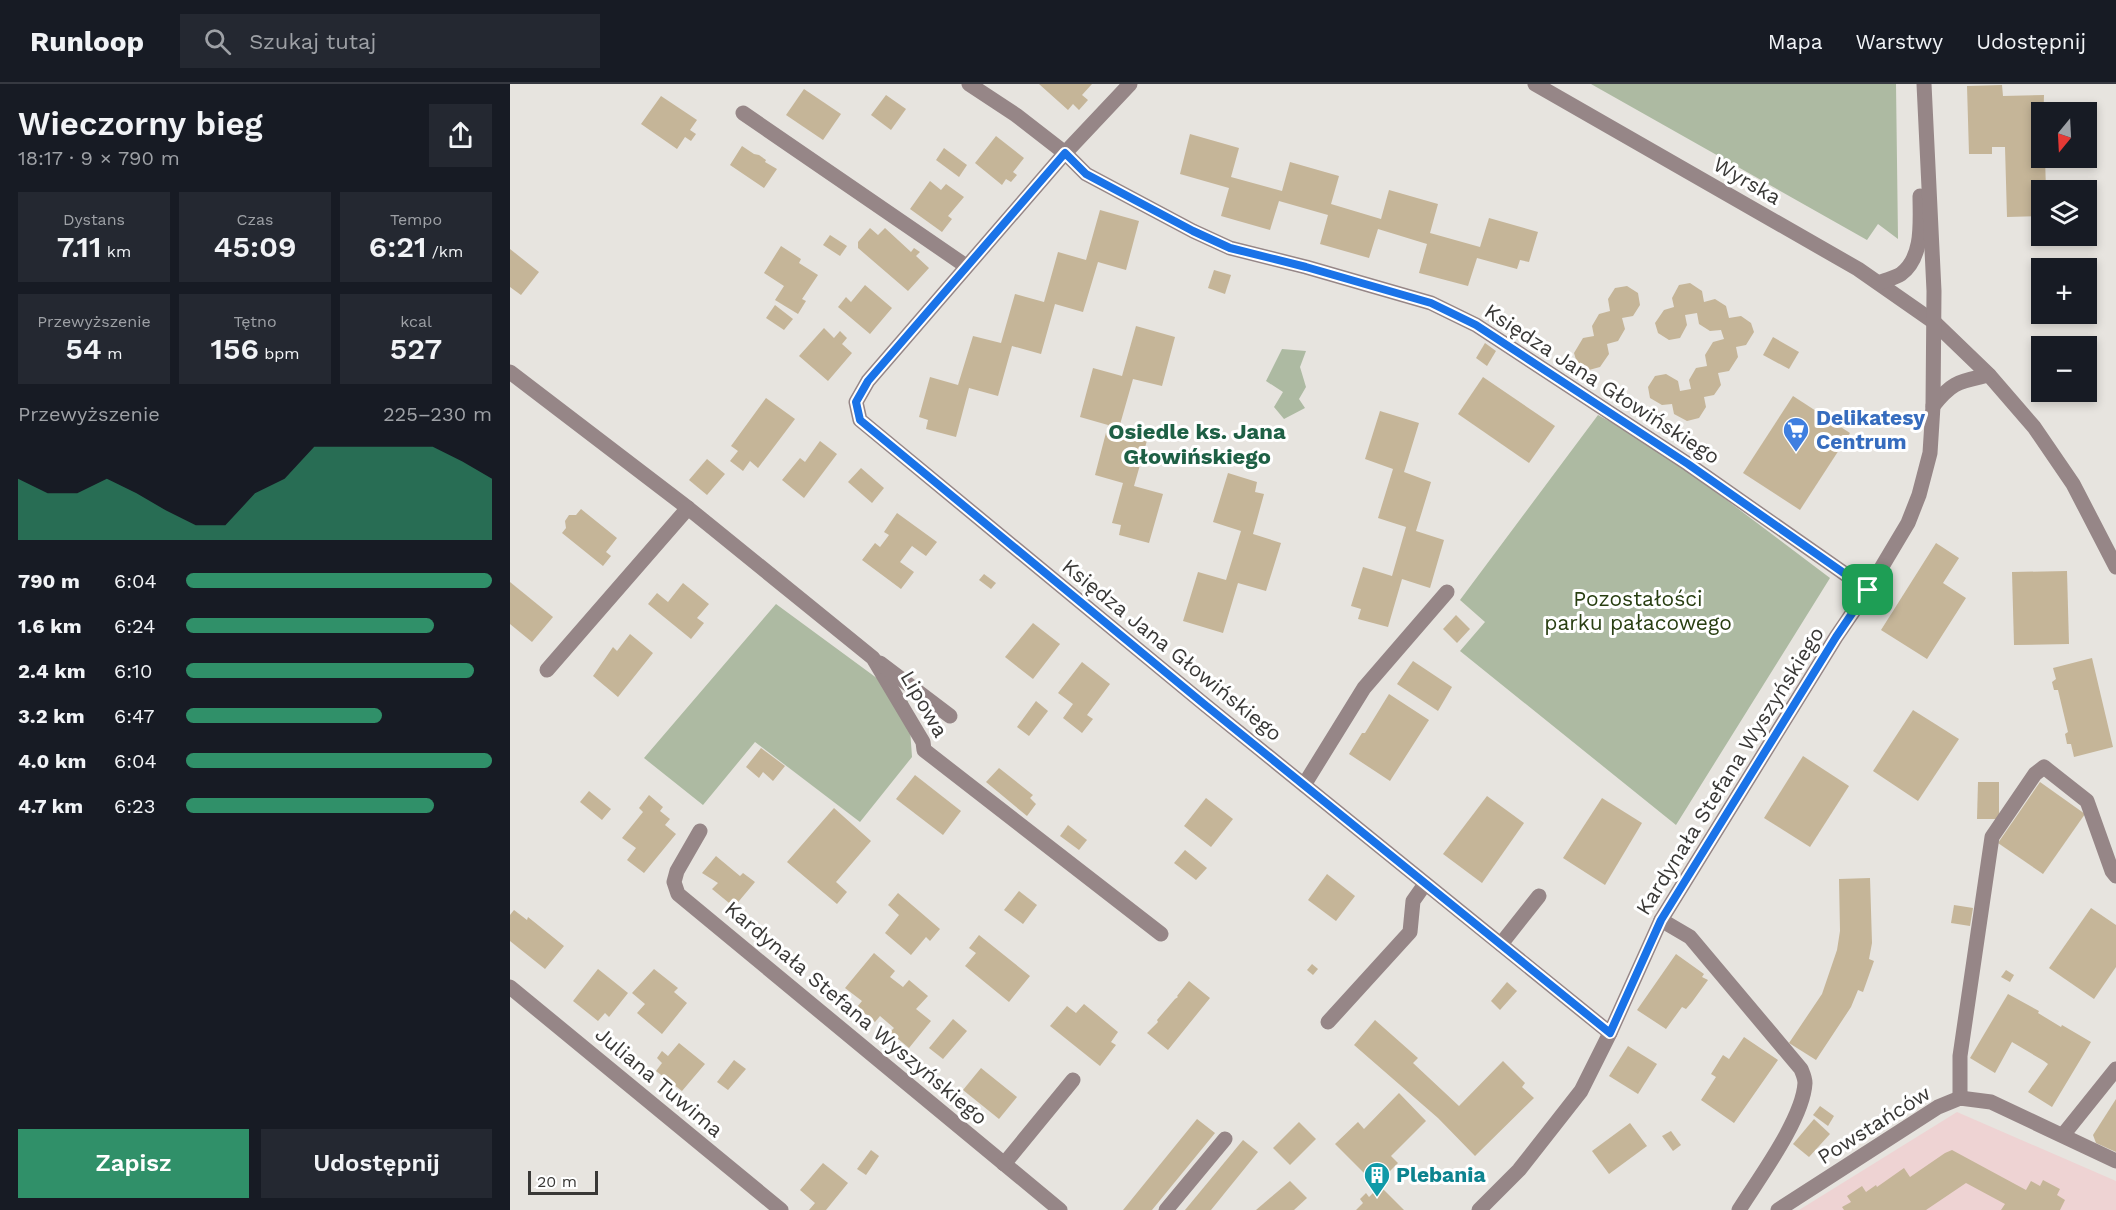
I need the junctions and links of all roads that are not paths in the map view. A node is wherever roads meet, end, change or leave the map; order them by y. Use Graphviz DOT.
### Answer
graph roads {
  1 [pos="969,84"];
  2 [pos="1130,84"];
  3 [pos="1535,84"];
  4 [pos="1924,84"];
  5 [pos="743,113"];
  6 [pos="1926,123"];
  7 [pos="1065,153"];
  8 [pos="966,266"];
  9 [pos="1878,283"];
  10 [pos="1934,322"];
  11 [pos="510,372"];
  12 [pos="1989,375"];
  13 [pos="1934,406"];
  14 [pos="688,508"];
  15 [pos="2116,567"];
  16 [pos="1868,590"];
  17 [pos="1447,592"];
  18 [pos="873,658"];
  19 [pos="547,670"];
  20 [pos="950,716"];
  21 [pos="1304,785"];
  22 [pos="700,831"];
  23 [pos="2116,876"];
  24 [pos="1425,884"];
  25 [pos="1539,896"];
  26 [pos="1661,920"];
  27 [pos="1161,934"];
  28 [pos="1501,944"];
  29 [pos="510,987"];
  30 [pos="1328,1022"];
  31 [pos="1610,1033"];
  32 [pos="2116,1069"];
  33 [pos="1073,1080"];
  34 [pos="1960,1098"];
  35 [pos="2063,1135"];
  36 [pos="1225,1139"];
  37 [pos="2116,1161"];
  38 [pos="1004,1164"];
  39 [pos="781,1210"];
  40 [pos="1060,1210"];
  41 [pos="1167,1210"];
  42 [pos="1479,1210"];
  43 [pos="1739,1210"];
  44 [pos="1778,1210"];
  1 -- 7 [label="street, Księdza Jana Głowińskiego"];
  2 -- 7 [label="street, Księdza Jana Głowińskiego"];
  3 -- 9 [label="street, Wyrska"];
  4 -- 6 [label="street, Kardynała Stefana Wyszyńskiego"];
  5 -- 8 [label="street"];
  6 -- 9 [label="street"];
  6 -- 10 [label="street, Kardynała Stefana Wyszyńskiego"];
  7 -- 8 [label="street, Księdza Jana Głowińskiego"];
  7 -- 16 [label="street, Księdza Jana Głowińskiego"];
  8 -- 21 [label="street, Księdza Jana Głowińskiego"];
  9 -- 10 [label="street, Wyrska"];
  10 -- 12 [label="street, Wyrska"];
  10 -- 13 [label="street, Kardynała Stefana Wyszyńskiego"];
  11 -- 14 [label="street, Lipowa"];
  12 -- 13 [label="street"];
  12 -- 15 [label="street, Wyrska"];
  13 -- 16 [label="street, Kardynała Stefana Wyszyńskiego"];
  14 -- 18 [label="street, Lipowa"];
  14 -- 19 [label="street"];
  16 -- 26 [label="street, Kardynała Stefana Wyszyńskiego"];
  17 -- 21 [label="street"];
  18 -- 20 [label="street"];
  18 -- 27 [label="street, Lipowa"];
  21 -- 24 [label="street, Księdza Jana Głowińskiego"];
  22 -- 38 [label="street, Kardynała Stefana Wyszyńskiego"];
  23 -- 34 [label="street"];
  24 -- 28 [label="street, Księdza Jana Głowińskiego"];
  24 -- 30 [label="street"];
  25 -- 28 [label="street"];
  26 -- 31 [label="street, Kardynała Stefana Wyszyńskiego"];
  26 -- 43 [label="street"];
  28 -- 31 [label="street, Księdza Jana Głowińskiego"];
  29 -- 39 [label="street, Juliana Tuwima"];
  31 -- 42 [label="street, Kardynała Stefana Wyszyńskiego"];
  32 -- 35 [label="street"];
  33 -- 38 [label="street"];
  34 -- 35 [label="street, Powstańców"];
  34 -- 44 [label="street, Powstańców"];
  35 -- 37 [label="street, Powstańców"];
  36 -- 41 [label="street"];
  38 -- 40 [label="street, Kardynała Stefana Wyszyńskiego"];
}
